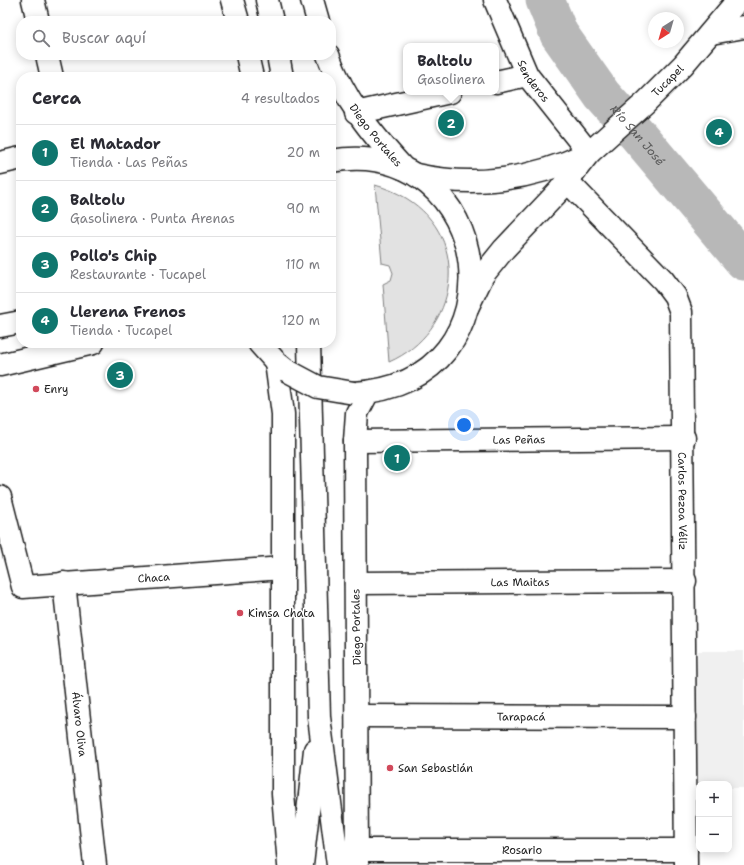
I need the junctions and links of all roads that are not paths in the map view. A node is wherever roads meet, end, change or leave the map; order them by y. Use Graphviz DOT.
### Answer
graph roads {
  1 [pos="33,0"];
  2 [pos="232,0"];
  3 [pos="267,0"];
  4 [pos="312,0"];
  5 [pos="495,0"];
  6 [pos="738,0"];
  7 [pos="37,16"];
  8 [pos="237,16"];
  9 [pos="271,16"];
  10 [pos="317,16"];
  11 [pos="744,27"];
  12 [pos="711,33"];
  13 [pos="48,60"];
  14 [pos="248,60"];
  15 [pos="279,60"];
  16 [pos="330,60"];
  17 [pos="51,72"];
  18 [pos="251,72"];
  19 [pos="281,72"];
  20 [pos="334,72"];
  21 [pos="527,75"];
  22 [pos="336,76"];
  23 [pos="499,81"];
  24 [pos="437,95"];
  25 [pos="356,113"];
  26 [pos="597,145"];
  27 [pos="16,159"];
  28 [pos="336,160"];
  29 [pos="0,163"];
  30 [pos="409,172"];
  31 [pos="567,181"];
  32 [pos="468,306"];
  33 [pos="16,323"];
  34 [pos="0,326"];
  35 [pos="71,348"];
  36 [pos="309,348"];
  37 [pos="267,354"];
  38 [pos="0,364"];
  39 [pos="361,392"];
  40 [pos="684,438"];
  41 [pos="355,441"];
  42 [pos="0,497"];
  43 [pos="283,568"];
  44 [pos="685,581"];
  45 [pos="64,583"];
  46 [pos="356,583"];
  47 [pos="357,716"];
  48 [pos="319,717"];
  49 [pos="685,717"];
  50 [pos="686,857"];
  51 [pos="357,858"];
  52 [pos="95,865"];
  53 [pos="289,865"];
  54 [pos="302,865"];
  55 [pos="338,865"];
  1 -- 7 [label="street"];
  2 -- 8 [label="street"];
  3 -- 9 [label="street"];
  4 -- 10 [label="street"];
  5 -- 21 [label="street, Senderos"];
  6 -- 12 [label="street, Tucapel"];
  11 -- 12 [label="street"];
  12 -- 26 [label="street, Tucapel"];
  13 -- 17 [label="street"];
  14 -- 18 [label="street"];
  15 -- 19 [label="street"];
  16 -- 20 [label="street, Diego Portales"];
  21 -- 23 [label="street"];
  21 -- 26 [label="street, Senderos"];
  22 -- 25 [label="street, Diego Portales"];
  24 -- 25 [label="street"];
  25 -- 30 [label="street, Diego Portales"];
  26 -- 30 [label="street, Tucapel"];
  26 -- 31 [label="street, Tucapel"];
  27 -- 29 [label="street"];
  28 -- 30 [label="street"];
  30 -- 32 [label="street"];
  31 -- 32 [label="street, Tucapel"];
  31 -- 40 [label="street, Carlos Pezoa Véliz"];
  32 -- 39 [label="street"];
  33 -- 34 [label="street"];
  35 -- 38 [label="street"];
  36 -- 48 [label="street"];
  37 -- 39 [label="street, bridge"];
  37 -- 43 [label="street"];
  39 -- 41 [label="street, Diego Portales"];
  40 -- 41 [label="street, Las Peñas"];
  40 -- 44 [label="street, Carlos Pezoa Véliz"];
  41 -- 46 [label="street, Diego Portales"];
  42 -- 45 [label="street, Chaca"];
  43 -- 45 [label="street, Chaca"];
  43 -- 53 [label="street"];
  44 -- 46 [label="street, Las Maitas"];
  44 -- 49 [label="street, Carlos Pezoa Véliz"];
  45 -- 52 [label="street, Álvaro Oliva"];
  46 -- 47 [label="street, Diego Portales"];
  47 -- 49 [label="street, Tarapacá"];
  47 -- 51 [label="street, Diego Portales"];
  48 -- 54 [label="street"];
  48 -- 55 [label="street"];
  49 -- 50 [label="street, Carlos Pezoa Véliz"];
  50 -- 51 [label="street, Rosario"];
}
